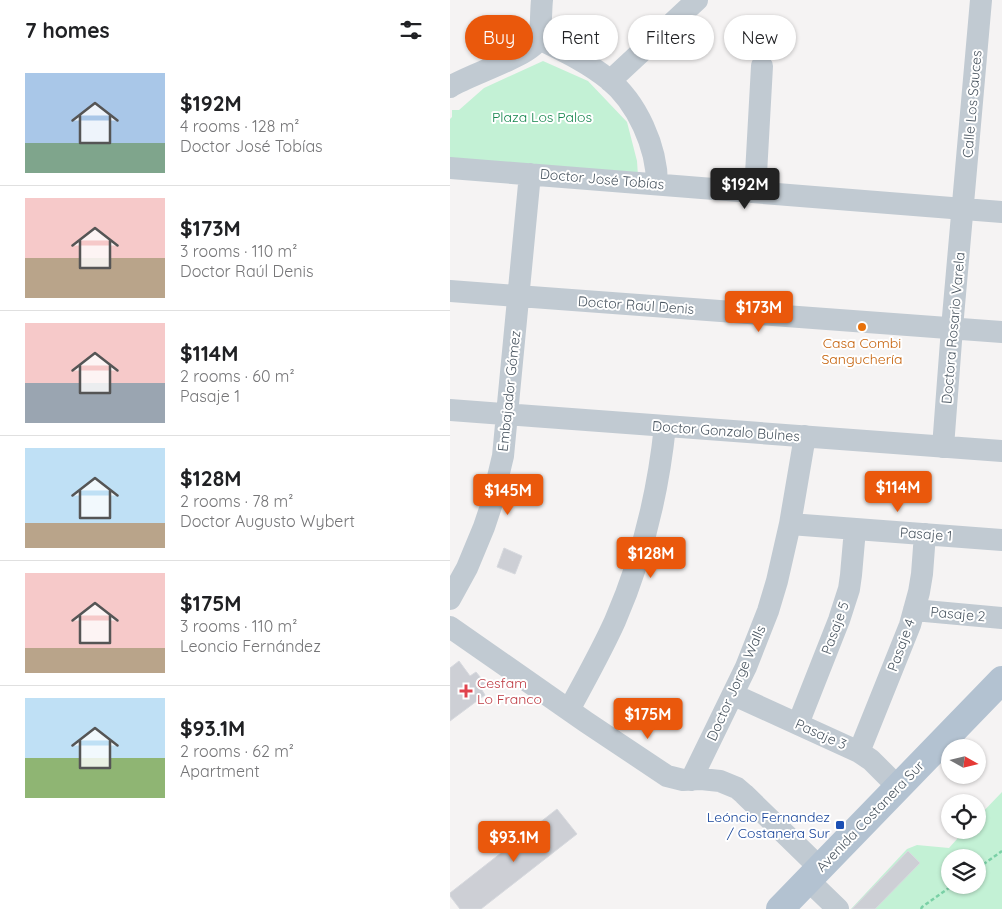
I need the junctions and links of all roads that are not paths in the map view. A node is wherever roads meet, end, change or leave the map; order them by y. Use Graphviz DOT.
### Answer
graph roads {
  1 [pos="542,0"];
  2 [pos="697,0"];
  3 [pos="981,0"];
  4 [pos="539,39"];
  5 [pos="762,66"];
  6 [pos="610,80"];
  7 [pos="450,87"];
  8 [pos="450,168"];
  9 [pos="530,174"];
  10 [pos="657,184"];
  11 [pos="755,192"];
  12 [pos="963,209"];
  13 [pos="1002,212"];
  14 [pos="450,291"];
  15 [pos="519,296"];
  16 [pos="952,328"];
  17 [pos="1002,332"];
  18 [pos="450,410"];
  19 [pos="508,414"];
  20 [pos="665,426"];
  21 [pos="805,436"];
  22 [pos="943,447"];
  23 [pos="1002,451"];
  24 [pos="790,524"];
  25 [pos="855,529"];
  26 [pos="925,534"];
  27 [pos="1002,540"];
  28 [pos="450,599"];
  29 [pos="914,610"];
  30 [pos="1002,618"];
  31 [pos="450,627"];
  32 [pos="1002,680"];
  33 [pos="734,695"];
  34 [pos="569,710"];
  35 [pos="798,724"];
  36 [pos="860,752"];
  37 [pos="691,780"];
  38 [pos="898,787"];
  39 [pos="814,874"];
  40 [pos="780,909"];
  41 [pos="838,909"];
  1 -- 4 [label="street"];
  2 -- 6 [label="street"];
  3 -- 12 [label="street, Calle Los Sauces"];
  4 -- 6 [label="street"];
  4 -- 7 [label="street"];
  5 -- 11 [label="street"];
  6 -- 10 [label="street"];
  8 -- 9 [label="street, Doctor José Tobías"];
  9 -- 10 [label="street, Doctor José Tobías"];
  9 -- 15 [label="street, Embajador Gómez"];
  10 -- 11 [label="street, Doctor José Tobías"];
  11 -- 12 [label="street, Doctor José Tobías"];
  12 -- 13 [label="street, Doctor José Tobías"];
  12 -- 16 [label="street, Doctora Rosario Varela"];
  14 -- 15 [label="street, Doctor Raúl Denis"];
  15 -- 16 [label="street, Doctor Raúl Denis"];
  15 -- 19 [label="street, Embajador Gómez"];
  16 -- 17 [label="street, Doctor Raúl Denis"];
  16 -- 22 [label="street, Doctora Rosario Varela"];
  18 -- 19 [label="street, Doctor Gonzalo Bulnes"];
  19 -- 20 [label="street, Doctor Gonzalo Bulnes"];
  19 -- 28 [label="street, Embajador Gómez"];
  20 -- 21 [label="street, Doctor Gonzalo Bulnes"];
  20 -- 34 [label="street"];
  21 -- 22 [label="street, Doctor Gonzalo Bulnes"];
  21 -- 24 [label="street, Doctor Jorge Walls"];
  22 -- 23 [label="street, Doctor Gonzalo Bulnes"];
  24 -- 25 [label="street, Pasaje 1"];
  24 -- 33 [label="street, Doctor Jorge Walls"];
  25 -- 26 [label="street, Pasaje 1"];
  25 -- 35 [label="street, Pasaje 5"];
  26 -- 27 [label="street, Pasaje 1"];
  26 -- 29 [label="street, Pasaje 4"];
  29 -- 30 [label="street, Pasaje 2"];
  29 -- 36 [label="street, Pasaje 4"];
  31 -- 34 [label="street"];
  32 -- 38 [label="main road, Avenida Costanera Sur"];
  33 -- 35 [label="street, Pasaje 3"];
  33 -- 37 [label="street, Doctor Jorge Walls"];
  34 -- 37 [label="street"];
  35 -- 36 [label="street, Pasaje 3"];
  36 -- 38 [label="street, Pasaje 3"];
  37 -- 39 [label="street"];
  38 -- 39 [label="main road, Avenida Costanera Sur"];
  39 -- 40 [label="main road, Avenida Costanera Sur"];
  39 -- 41 [label="street"];
}
